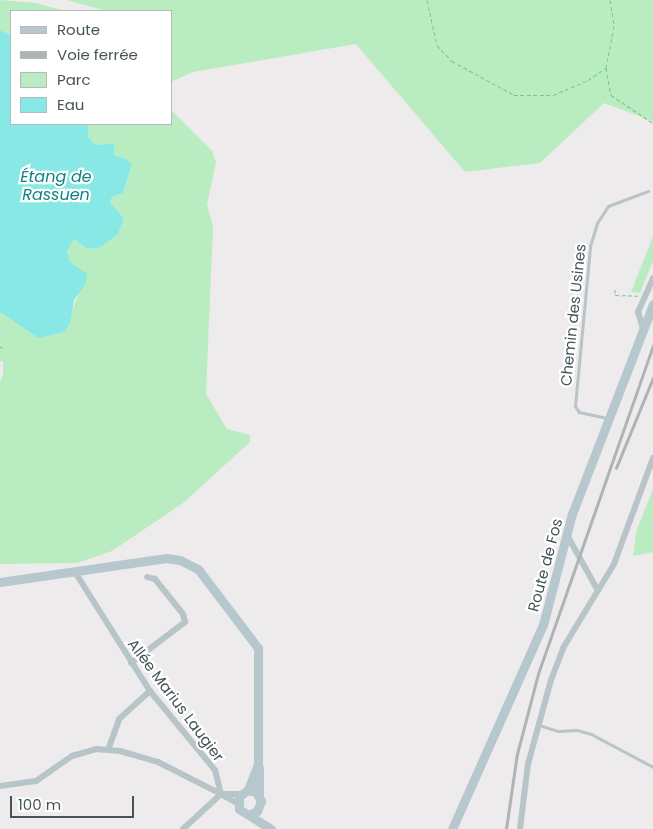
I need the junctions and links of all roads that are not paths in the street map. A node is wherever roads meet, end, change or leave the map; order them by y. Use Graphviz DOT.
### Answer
graph roads {
  1 [pos="648,191"];
  2 [pos="653,278"];
  3 [pos="653,304"];
  4 [pos="643,330"];
  5 [pos="607,418"];
  6 [pos="653,458"];
  7 [pos="567,535"];
  8 [pos="75,572"];
  9 [pos="147,577"];
  10 [pos="0,582"];
  11 [pos="597,589"];
  12 [pos="131,664"];
  13 [pos="150,691"];
  14 [pos="538,725"];
  15 [pos="108,750"];
  16 [pos="258,764"];
  17 [pos="653,767"];
  18 [pos="0,786"];
  19 [pos="221,794"];
  20 [pos="259,795"];
  21 [pos="242,796"];
  22 [pos="260,806"];
  23 [pos="251,814"];
  24 [pos="268,826"];
  25 [pos="183,829"];
  26 [pos="452,829"];
  27 [pos="520,829"];
  1 -- 5 [label="lane, Chemin des Usines"];
  2 -- 4 [label="street"];
  3 -- 4 [label="street, Route de Fos"];
  4 -- 5 [label="street, Route de Fos"];
  5 -- 7 [label="street, Route de Fos"];
  6 -- 11 [label="street"];
  7 -- 11 [label="street"];
  7 -- 26 [label="street, Route de Fos"];
  8 -- 10 [label="street"];
  8 -- 12 [label="street, Allée Marius Laugier"];
  8 -- 16 [label="street"];
  9 -- 12 [label="street"];
  11 -- 14 [label="street"];
  12 -- 13 [label="street, Allée Marius Laugier"];
  13 -- 15 [label="street"];
  13 -- 19 [label="street, Allée Marius Laugier"];
  14 -- 17 [label="lane"];
  14 -- 27 [label="street"];
  15 -- 18 [label="street"];
  15 -- 19 [label="street"];
  16 -- 20 [label="street"];
  16 -- 21 [label="street"];
  19 -- 21 [label="street"];
  19 -- 25 [label="street"];
  20 -- 21 [label="street"];
  20 -- 22 [label="street"];
  21 -- 23 [label="street"];
  22 -- 23 [label="street"];
  22 -- 24 [label="street"];
  23 -- 24 [label="street"];
}
